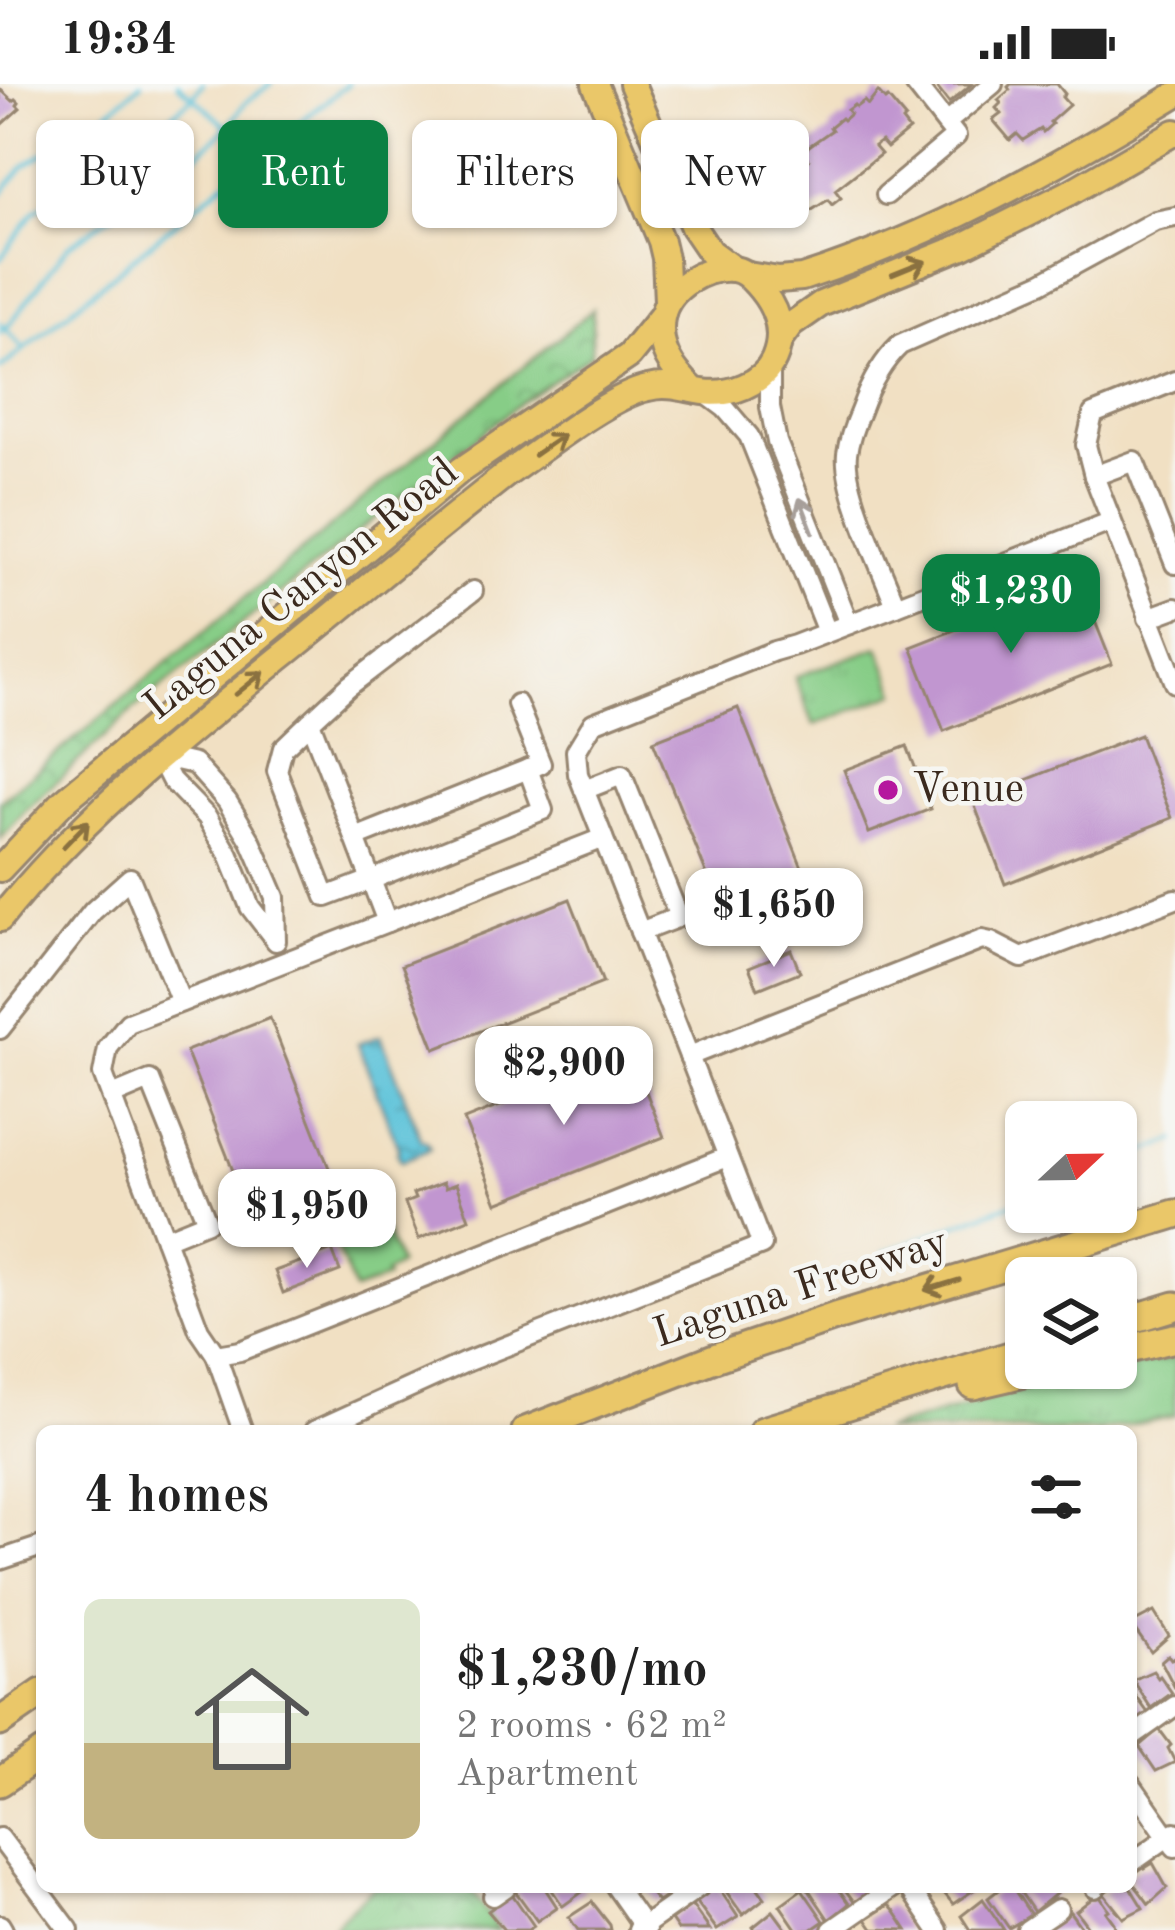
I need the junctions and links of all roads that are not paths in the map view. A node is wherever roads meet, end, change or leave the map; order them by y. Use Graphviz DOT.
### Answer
graph roads {
  1 [pos="595,84"];
  2 [pos="632,84"];
  3 [pos="915,84"];
  4 [pos="993,84"];
  5 [pos="1175,95"];
  6 [pos="946,123"];
  7 [pos="1175,132"];
  8 [pos="886,195"];
  9 [pos="1175,217"];
  10 [pos="740,272"];
  11 [pos="665,307"];
  12 [pos="780,340"];
  13 [pos="770,367"];
  14 [pos="1175,381"];
  15 [pos="699,391"];
  16 [pos="1094,476"];
  17 [pos="1110,522"];
  18 [pos="1175,564"];
  19 [pos="473,591"];
  20 [pos="896,606"];
  21 [pos="1175,608"];
  22 [pos="1148,618"];
  23 [pos="849,623"];
  24 [pos="827,632"];
  25 [pos="1175,682"];
  26 [pos="518,704"];
  27 [pos="310,722"];
  28 [pos="133,745"];
  29 [pos="159,756"];
  30 [pos="528,770"];
  31 [pos="584,790"];
  32 [pos="355,838"];
  33 [pos="602,838"];
  34 [pos="0,868"];
  35 [pos="371,880"];
  36 [pos="1175,899"];
  37 [pos="0,919"];
  38 [pos="387,922"];
  39 [pos="640,932"];
  40 [pos="284,962"];
  41 [pos="181,1002"];
  42 [pos="0,1029"];
  43 [pos="689,1056"];
  44 [pos="112,1096"];
  45 [pos="727,1157"];
  46 [pos="1175,1197"];
  47 [pos="1175,1214"];
  48 [pos="165,1239"];
  49 [pos="1054,1251"];
  50 [pos="1175,1306"];
  51 [pos="1137,1318"];
  52 [pos="1175,1339"];
  53 [pos="1137,1347"];
  54 [pos="216,1354"];
  55 [pos="1005,1358"];
  56 [pos="1005,1377"];
  57 [pos="241,1425"];
  58 [pos="327,1425"];
  59 [pos="541,1425"];
  60 [pos="784,1425"];
  61 [pos="845,1425"];
  62 [pos="36,1548"];
  63 [pos="0,1560"];
  64 [pos="36,1698"];
  65 [pos="1175,1706"];
  66 [pos="0,1723"];
  67 [pos="1137,1733"];
  68 [pos="36,1757"];
  69 [pos="0,1782"];
  70 [pos="1137,1792"];
  71 [pos="0,1838"];
  72 [pos="1173,1839"];
  73 [pos="1137,1860"];
  74 [pos="36,1887"];
  75 [pos="41,1893"];
  76 [pos="620,1893"];
  77 [pos="691,1893"];
  78 [pos="885,1893"];
  79 [pos="913,1893"];
  80 [pos="1058,1909"];
  81 [pos="642,1929"];
  82 [pos="68,1930"];
  83 [pos="832,1930"];
  84 [pos="938,1930"];
  85 [pos="1027,1930"];
  1 -- 11 [label="main road"];
  2 -- 10 [label="main road"];
  3 -- 6 [label="street"];
  4 -- 6 [label="street"];
  5 -- 10 [label="main road"];
  6 -- 8 [label="street"];
  12 -- 7 [label="main road, one-way"];
  9 -- 20 [label="street"];
  10 -- 11 [label="main road"];
  10 -- 12 [label="main road"];
  11 -- 15 [label="main road"];
  11 -- 28 [label="main road, Laguna Canyon Road"];
  12 -- 13 [label="main road"];
  13 -- 15 [label="main road"];
  23 -- 13 [label="street, one-way"];
  14 -- 16 [label="street"];
  15 -- 24 [label="street"];
  29 -- 15 [label="main road, Laguna Canyon Road, one-way"];
  16 -- 17 [label="street"];
  16 -- 18 [label="street"];
  17 -- 20 [label="street"];
  17 -- 22 [label="street"];
  19 -- 27 [label="street"];
  20 -- 23 [label="street"];
  21 -- 22 [label="street"];
  22 -- 25 [label="street"];
  23 -- 24 [label="street"];
  24 -- 31 [label="street"];
  26 -- 30 [label="street"];
  27 -- 32 [label="street"];
  27 -- 35 [label="street"];
  28 -- 29 [label="main road"];
  28 -- 34 [label="main road, Laguna Canyon Road"];
  37 -- 29 [label="main road, Laguna Canyon Road, one-way"];
  29 -- 40 [label="street"];
  30 -- 32 [label="street"];
  30 -- 35 [label="street"];
  31 -- 33 [label="street"];
  31 -- 39 [label="street"];
  32 -- 35 [label="street"];
  33 -- 38 [label="street"];
  33 -- 39 [label="street"];
  35 -- 38 [label="street"];
  36 -- 43 [label="street"];
  38 -- 40 [label="street"];
  39 -- 43 [label="street"];
  40 -- 41 [label="street"];
  41 -- 42 [label="street"];
  41 -- 44 [label="street"];
  43 -- 45 [label="street"];
  44 -- 48 [label="street"];
  44 -- 48 [label="street"];
  45 -- 54 [label="street"];
  45 -- 58 [label="street"];
  46 -- 49 [label="highway"];
  47 -- 49 [label="highway, Laguna Freeway"];
  48 -- 54 [label="street"];
  49 -- 59 [label="highway, Laguna Freeway, one-way"];
  50 -- 51 [label="highway"];
  52 -- 53 [label="highway"];
  54 -- 57 [label="street"];
  55 -- 60 [label="highway"];
  56 -- 61 [label="highway"];
  62 -- 63 [label="street"];
  64 -- 66 [label="highway"];
  65 -- 67 [label="street"];
  68 -- 69 [label="highway"];
  70 -- 72 [label="street"];
  71 -- 74 [label="street"];
  72 -- 73 [label="street"];
  75 -- 82 [label="street"];
  76 -- 81 [label="street"];
  77 -- 81 [label="street"];
  78 -- 83 [label="street"];
  79 -- 84 [label="street"];
  80 -- 85 [label="street"];
}
